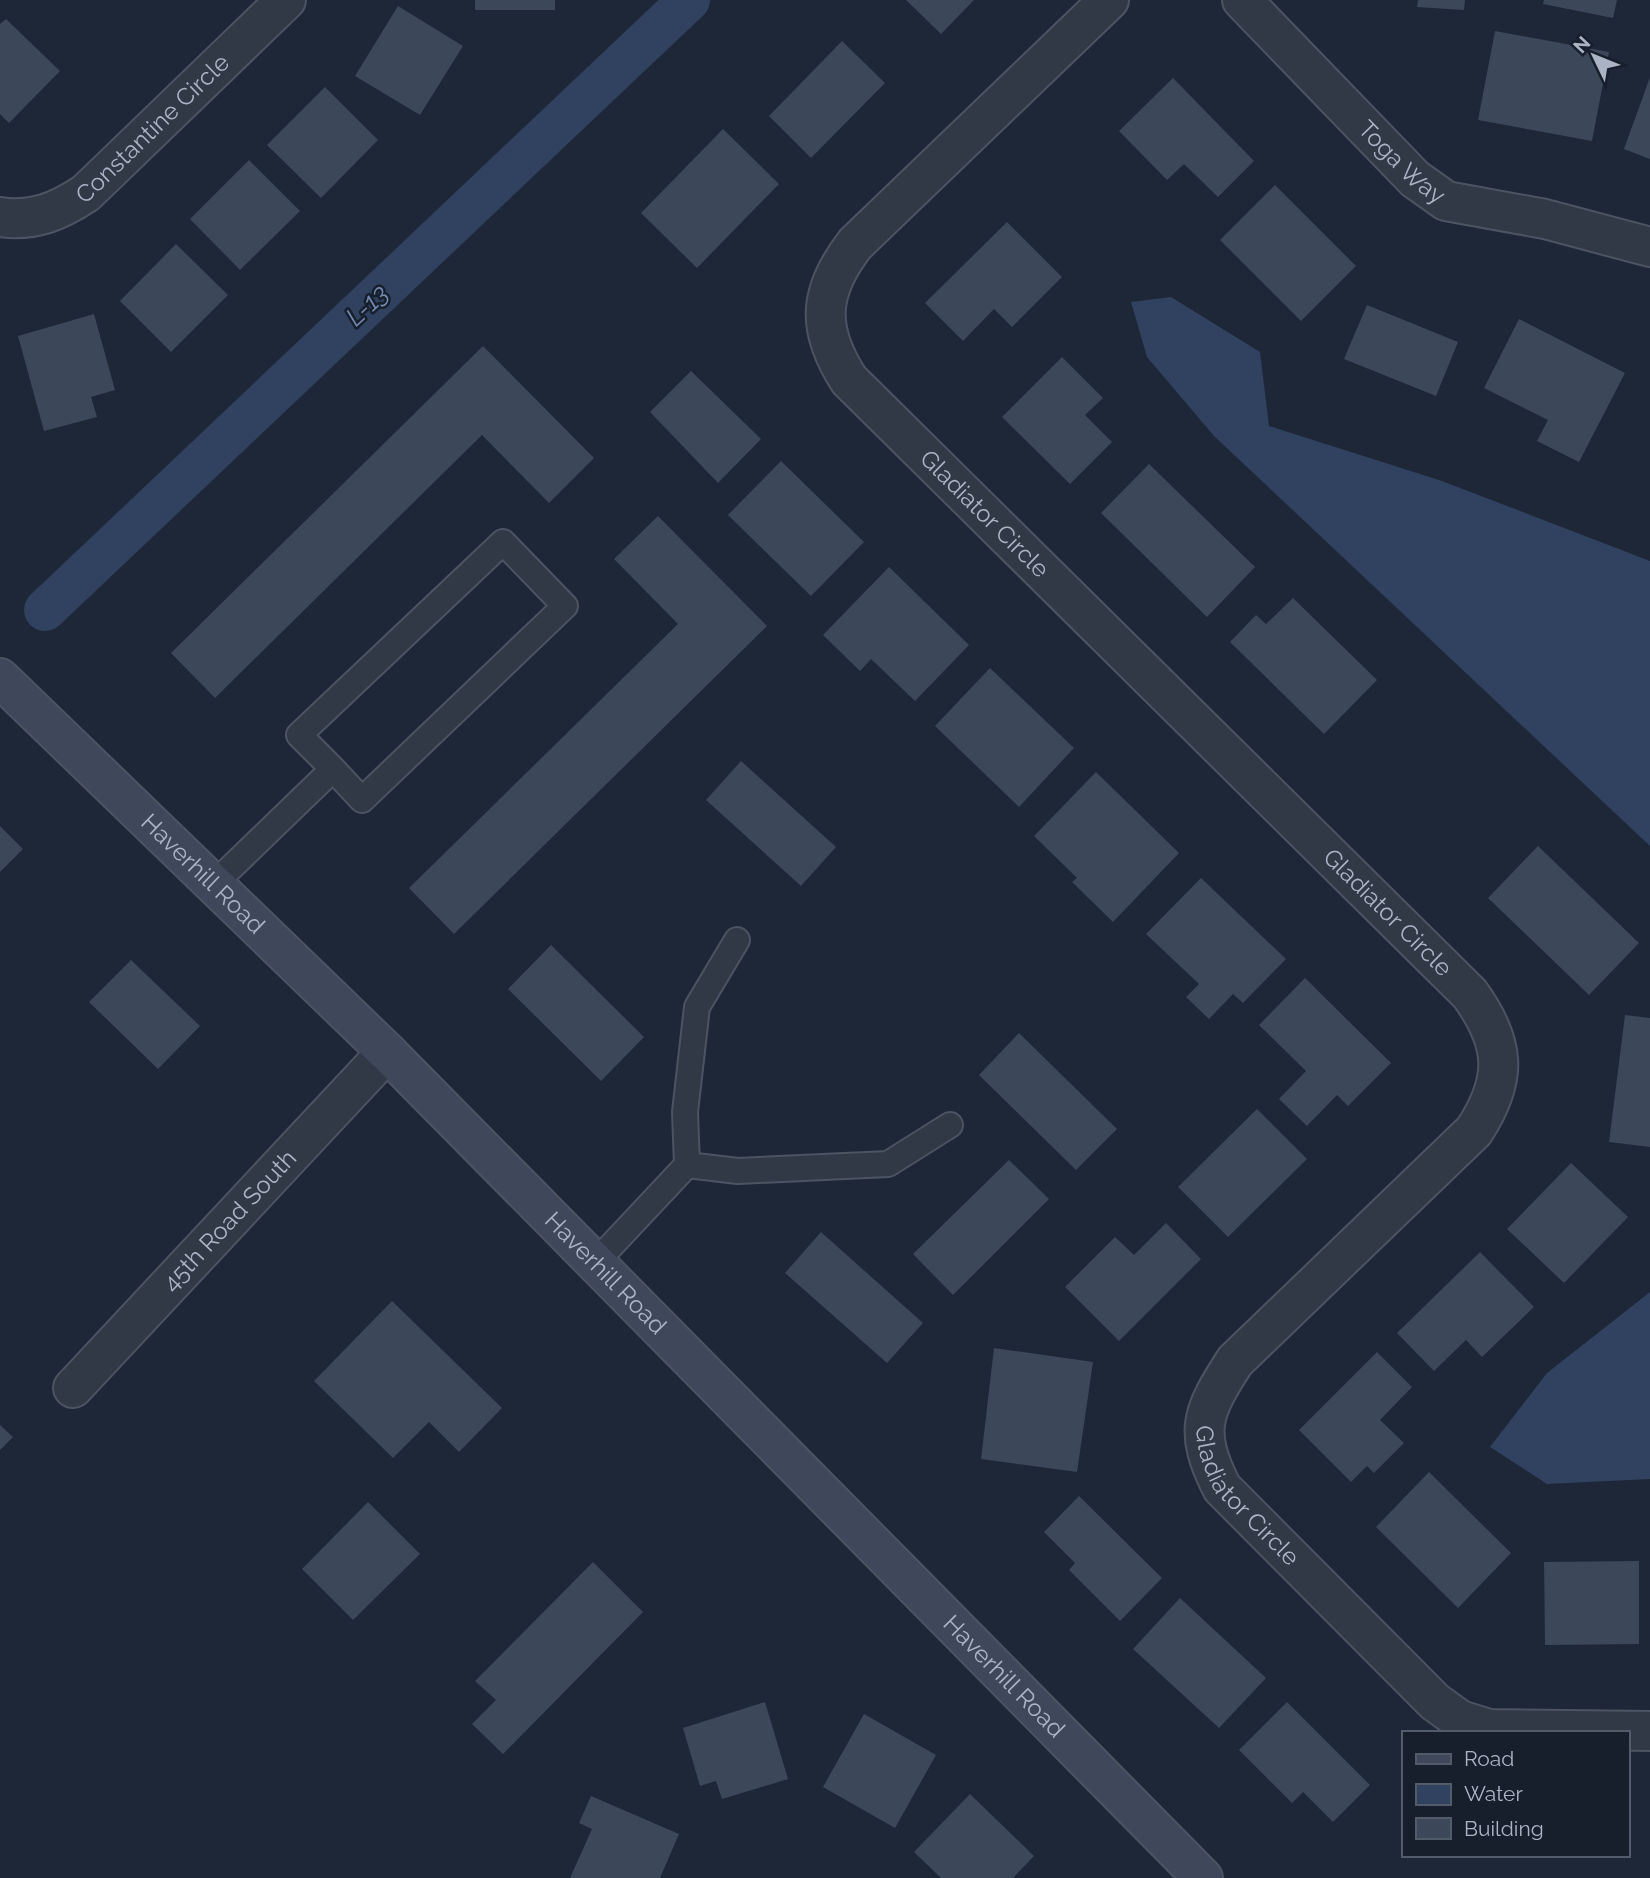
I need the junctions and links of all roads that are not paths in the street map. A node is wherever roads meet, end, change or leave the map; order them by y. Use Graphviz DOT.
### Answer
graph roads {
  1 [pos="286,0"];
  2 [pos="1109,0"];
  3 [pos="1242,0"];
  4 [pos="0,217"];
  5 [pos="1650,247"];
  6 [pos="0,678"];
  7 [pos="333,769"];
  8 [pos="214,885"];
  9 [pos="737,940"];
  10 [pos="387,1052"];
  11 [pos="950,1125"];
  12 [pos="687,1165"];
  13 [pos="595,1263"];
  14 [pos="73,1388"];
  15 [pos="1650,1731"];
  16 [pos="1203,1878"];
  1 -- 4 [label="street, Constantine Circle"];
  2 -- 15 [label="street, Gladiator Circle"];
  3 -- 5 [label="street, Toga Way"];
  6 -- 8 [label="street, Haverhill Road"];
  7 -- 7 [label="lane"];
  7 -- 8 [label="lane"];
  8 -- 10 [label="street, Haverhill Road"];
  9 -- 12 [label="lane"];
  10 -- 13 [label="street, Haverhill Road"];
  10 -- 14 [label="street, 45th Road South"];
  11 -- 12 [label="lane"];
  12 -- 13 [label="lane"];
  13 -- 16 [label="street, Haverhill Road"];
}
